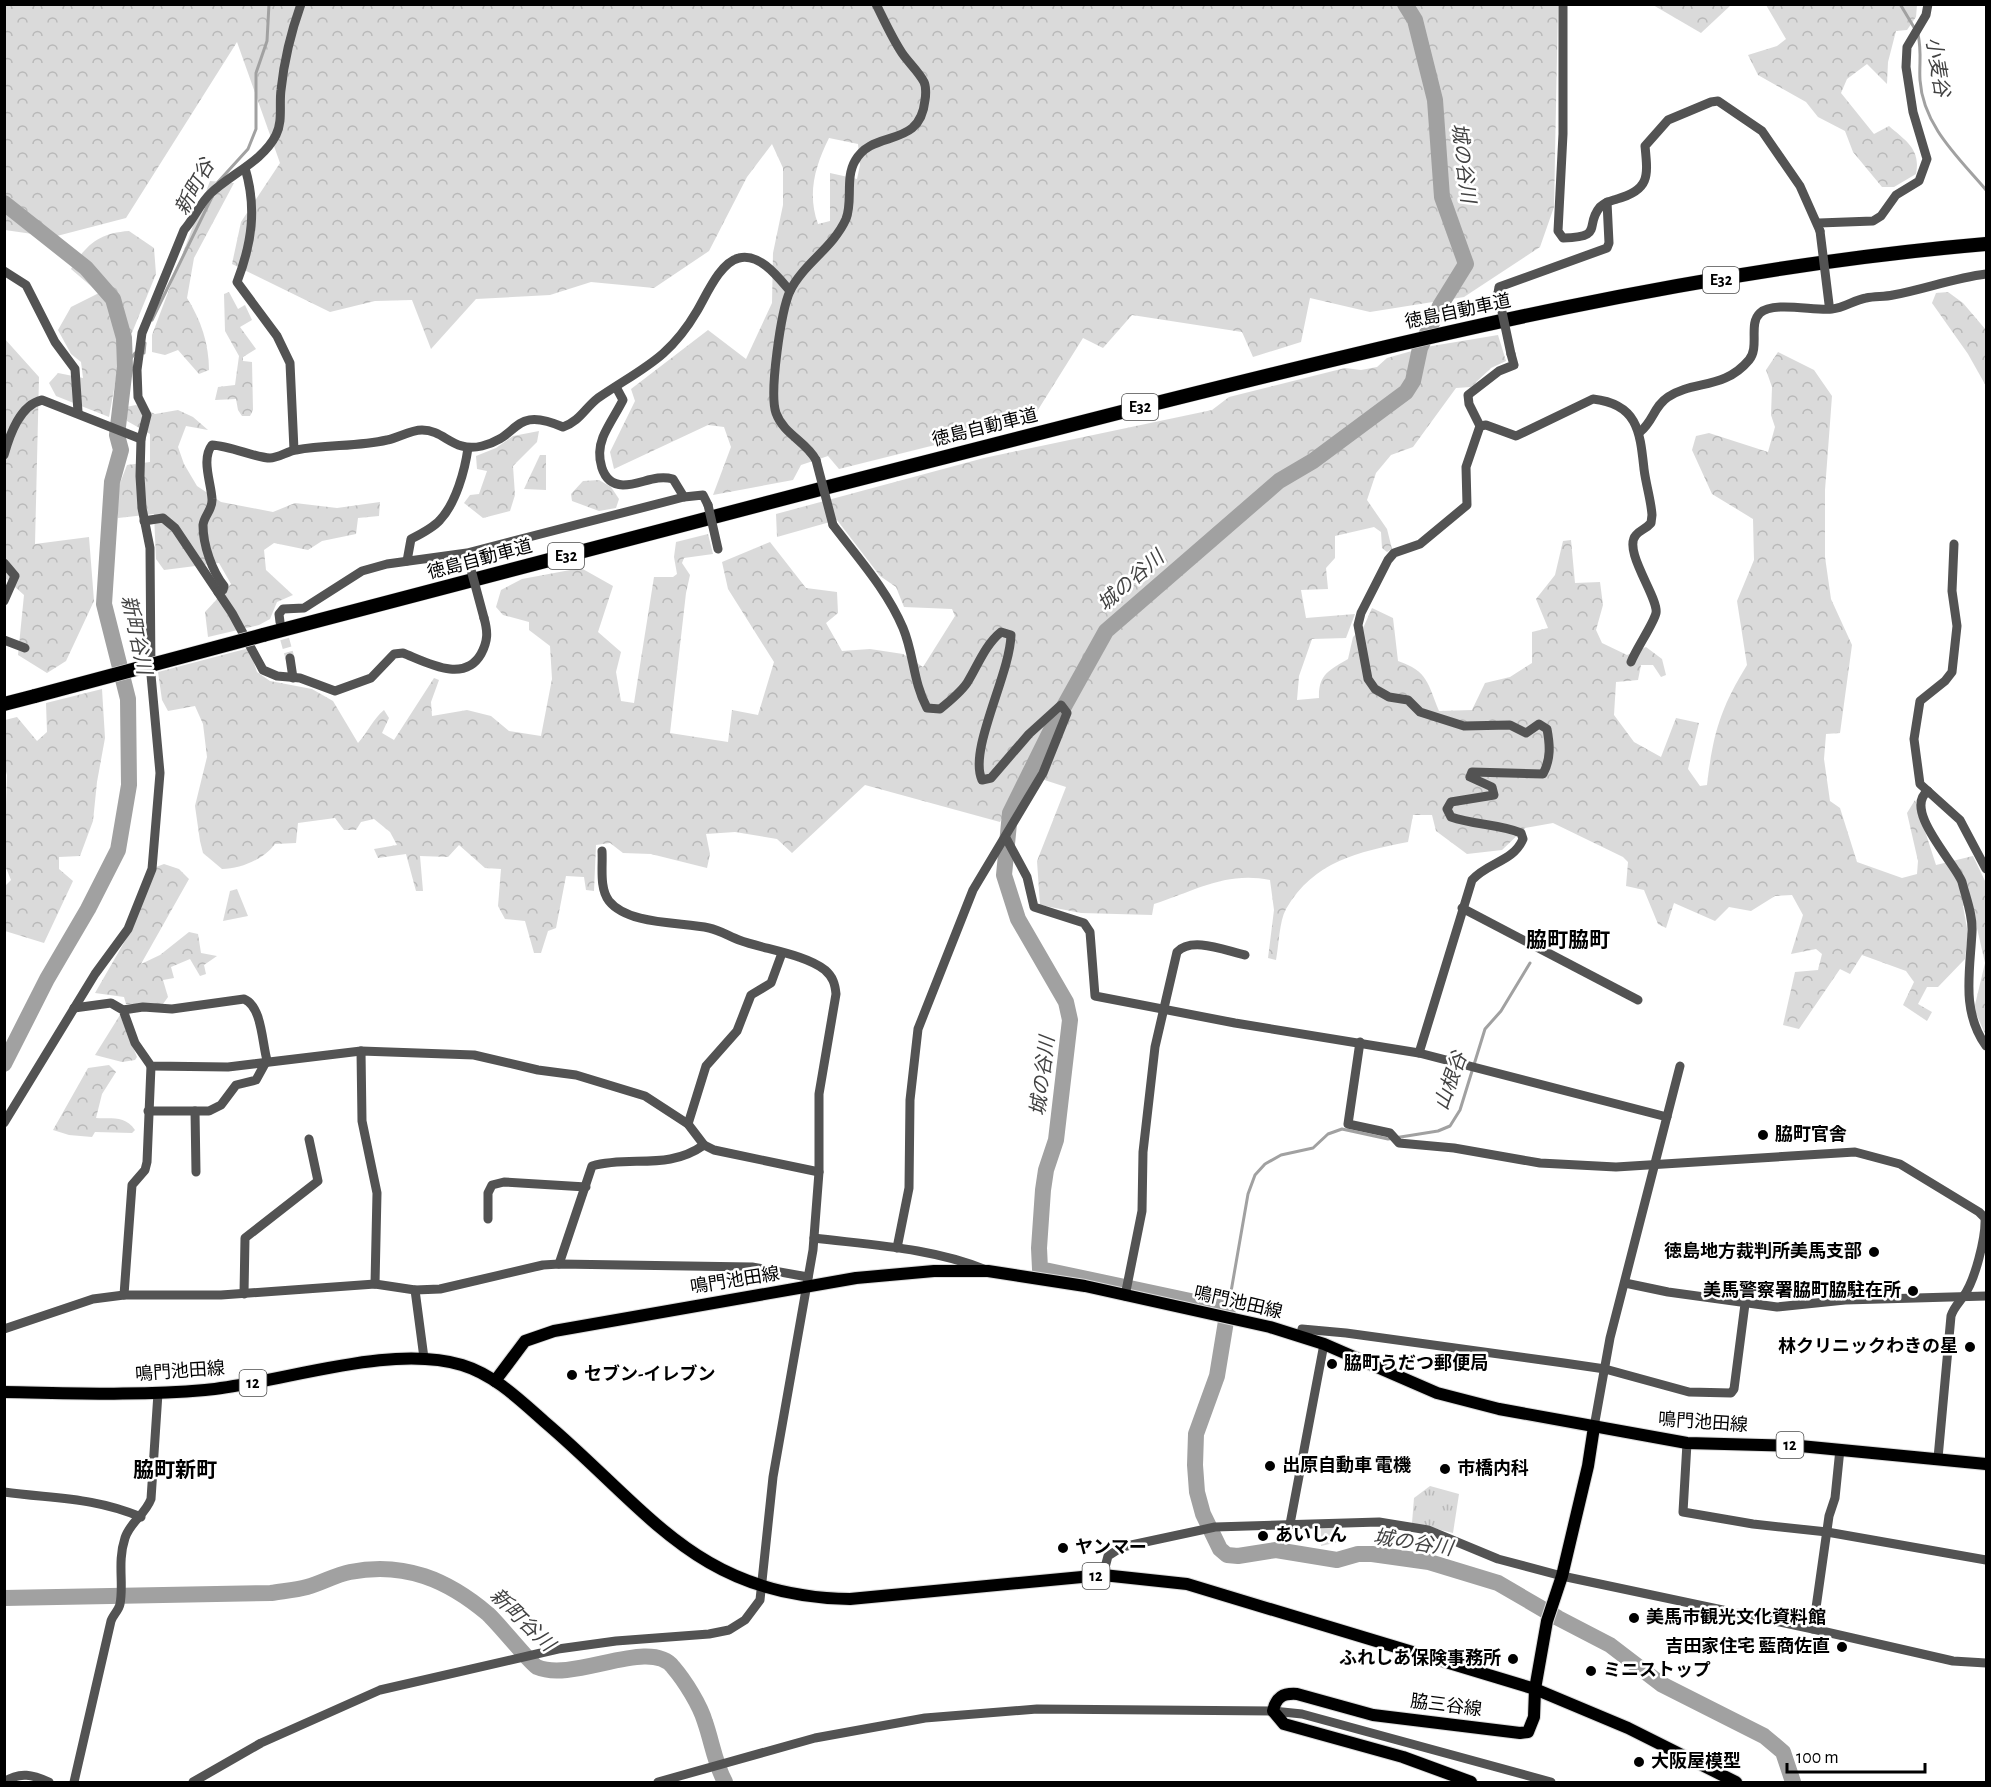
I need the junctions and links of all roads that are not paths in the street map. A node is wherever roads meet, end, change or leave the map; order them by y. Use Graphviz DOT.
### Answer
graph roads {
  1 [pos="301,4"];
  2 [pos="876,4"];
  3 [pos="1563,4"];
  4 [pos="1928,4"];
  5 [pos="245,168"];
  6 [pos="1607,202"];
  7 [pos="1819,227"];
  8 [pos="1986,244"];
  9 [pos="4,271"];
  10 [pos="1986,274"];
  11 [pos="790,291"];
  12 [pos="1830,307"];
  13 [pos="616,387"];
  14 [pos="78,412"];
  15 [pos="1480,426"];
  16 [pos="1640,432"];
  17 [pos="141,439"];
  18 [pos="468,448"];
  19 [pos="294,450"];
  20 [pos="4,455"];
  21 [pos="684,497"];
  22 [pos="144,521"];
  23 [pos="1953,544"];
  24 [pos="718,549"];
  25 [pos="467,553"];
  26 [pos="407,561"];
  27 [pos="4,563"];
  28 [pos="218,592"];
  29 [pos="4,601"];
  30 [pos="280,622"];
  31 [pos="4,640"];
  32 [pos="25,648"];
  33 [pos="290,658"];
  34 [pos="1630,662"];
  35 [pos="293,678"];
  36 [pos="4,704"];
  37 [pos="1928,791"];
  38 [pos="1006,838"];
  39 [pos="602,852"];
  40 [pos="1986,869"];
  41 [pos="1462,908"];
  42 [pos="782,953"];
  43 [pos="1245,955"];
  44 [pos="1638,1000"];
  45 [pos="74,1008"];
  46 [pos="123,1010"];
  47 [pos="1164,1010"];
  48 [pos="1360,1042"];
  49 [pos="1986,1046"];
  50 [pos="360,1051"];
  51 [pos="1419,1053"];
  52 [pos="267,1060"];
  53 [pos="151,1066"];
  54 [pos="1680,1066"];
  55 [pos="148,1111"];
  56 [pos="195,1111"];
  57 [pos="1667,1117"];
  58 [pos="4,1123"];
  59 [pos="688,1124"];
  60 [pos="309,1138"];
  61 [pos="704,1145"];
  62 [pos="1655,1165"];
  63 [pos="196,1172"];
  64 [pos="819,1172"];
  65 [pos="586,1187"];
  66 [pos="488,1219"];
  67 [pos="1986,1221"];
  68 [pos="814,1238"];
  69 [pos="897,1248"];
  70 [pos="559,1264"];
  71 [pos="988,1271"];
  72 [pos="807,1282"];
  73 [pos="1625,1283"];
  74 [pos="375,1284"];
  75 [pos="415,1290"];
  76 [pos="244,1294"];
  77 [pos="124,1295"];
  78 [pos="1125,1296"];
  79 [pos="1986,1296"];
  80 [pos="1963,1297"];
  81 [pos="1745,1304"];
  82 [pos="4,1329"];
  83 [pos="1300,1337"];
  84 [pos="1324,1344"];
  85 [pos="424,1358"];
  86 [pos="1605,1370"];
  87 [pos="495,1381"];
  88 [pos="4,1392"];
  89 [pos="158,1393"];
  90 [pos="1594,1427"];
  91 [pos="1688,1443"];
  92 [pos="1840,1449"];
  93 [pos="1938,1458"];
  94 [pos="1986,1464"];
  95 [pos="4,1492"];
  96 [pos="141,1517"];
  97 [pos="1290,1524"];
  98 [pos="1827,1532"];
  99 [pos="1986,1560"];
  100 [pos="1104,1575"];
  101 [pos="1562,1576"];
  102 [pos="762,1587"];
  103 [pos="1813,1629"];
  104 [pos="1986,1664"];
  105 [pos="1535,1689"];
  106 [pos="1273,1711"];
  107 [pos="4,1782"];
  108 [pos="49,1782"];
  109 [pos="74,1782"];
  110 [pos="193,1782"];
  111 [pos="658,1782"];
  112 [pos="1471,1782"];
  113 [pos="1551,1782"];
  114 [pos="1736,1782"];
  1 -- 5 [label="street"];
  2 -- 11 [label="street"];
  3 -- 6 [label="street"];
  4 -- 7 [label="street"];
  5 -- 17 [label="street"];
  5 -- 19 [label="street"];
  6 -- 7 [label="street"];
  6 -- 15 [label="street, bridge"];
  7 -- 12 [label="street, bridge"];
  8 -- 36 [label="highway, 徳島自動車道 / E32, bridge"];
  9 -- 14 [label="street"];
  10 -- 12 [label="street"];
  11 -- 13 [label="street"];
  11 -- 38 [label="street, bridge"];
  12 -- 16 [label="street"];
  13 -- 18 [label="street"];
  13 -- 21 [label="street"];
  14 -- 17 [label="street"];
  14 -- 20 [label="street"];
  15 -- 16 [label="street"];
  15 -- 41 [label="street"];
  16 -- 34 [label="street"];
  17 -- 22 [label="street"];
  18 -- 19 [label="street"];
  18 -- 26 [label="street"];
  19 -- 28 [label="street"];
  21 -- 24 [label="street, bridge"];
  21 -- 25 [label="street"];
  22 -- 28 [label="street"];
  22 -- 45 [label="street"];
  23 -- 37 [label="street"];
  25 -- 26 [label="street"];
  25 -- 35 [label="street, bridge"];
  26 -- 30 [label="street"];
  27 -- 29 [label="street"];
  28 -- 35 [label="street"];
  31 -- 32 [label="street"];
  33 -- 35 [label="street"];
  37 -- 40 [label="street"];
  37 -- 49 [label="street"];
  38 -- 47 [label="street"];
  38 -- 69 [label="street"];
  39 -- 42 [label="street"];
  41 -- 44 [label="street"];
  41 -- 51 [label="street"];
  42 -- 59 [label="street"];
  42 -- 64 [label="street"];
  43 -- 47 [label="street"];
  45 -- 46 [label="street"];
  45 -- 58 [label="street"];
  46 -- 52 [label="street"];
  46 -- 53 [label="street"];
  47 -- 48 [label="street"];
  47 -- 78 [label="street"];
  48 -- 51 [label="street"];
  48 -- 62 [label="street"];
  50 -- 52 [label="street"];
  50 -- 59 [label="street"];
  50 -- 74 [label="street"];
  51 -- 57 [label="street"];
  52 -- 53 [label="street"];
  52 -- 56 [label="street"];
  53 -- 55 [label="street"];
  54 -- 57 [label="street"];
  55 -- 56 [label="street"];
  55 -- 77 [label="street"];
  56 -- 63 [label="street"];
  57 -- 62 [label="street"];
  59 -- 61 [label="street"];
  60 -- 76 [label="street"];
  61 -- 64 [label="street"];
  61 -- 65 [label="street"];
  62 -- 67 [label="street"];
  62 -- 73 [label="street"];
  64 -- 68 [label="street"];
  65 -- 66 [label="street"];
  65 -- 70 [label="street"];
  67 -- 80 [label="street"];
  68 -- 69 [label="street"];
  68 -- 72 [label="street"];
  69 -- 71 [label="street"];
  70 -- 72 [label="street"];
  70 -- 75 [label="street"];
  71 -- 72 [label="main road, 鳴門池田線 / 12"];
  71 -- 78 [label="main road, 鳴門池田線 / 12"];
  72 -- 87 [label="main road, 鳴門池田線 / 12"];
  72 -- 102 [label="street"];
  73 -- 81 [label="street"];
  73 -- 86 [label="street"];
  74 -- 75 [label="street"];
  74 -- 76 [label="street"];
  75 -- 85 [label="street"];
  76 -- 77 [label="street"];
  77 -- 82 [label="street"];
  78 -- 83 [label="main road, 鳴門池田線 / 12"];
  79 -- 80 [label="street"];
  80 -- 81 [label="street"];
  80 -- 93 [label="street"];
  81 -- 86 [label="street"];
  83 -- 84 [label="main road, 鳴門池田線 / 12"];
  83 -- 86 [label="street"];
  84 -- 90 [label="main road, 鳴門池田線 / 12"];
  84 -- 97 [label="street"];
  85 -- 87 [label="main road, 鳴門池田線 / 12"];
  85 -- 89 [label="main road, 鳴門池田線 / 12"];
  86 -- 90 [label="street"];
  87 -- 102 [label="main road, 鳴門池田線 / 12"];
  88 -- 89 [label="main road, 鳴門池田線 / 12"];
  89 -- 96 [label="street"];
  90 -- 91 [label="main road, 鳴門池田線 / 12"];
  90 -- 101 [label="main road, 脇三谷線"];
  91 -- 92 [label="main road, 鳴門池田線 / 12"];
  91 -- 98 [label="street"];
  92 -- 93 [label="main road, 鳴門池田線 / 12"];
  92 -- 98 [label="street"];
  93 -- 94 [label="main road, 鳴門池田線 / 12"];
  95 -- 96 [label="street"];
  96 -- 109 [label="street"];
  97 -- 100 [label="street"];
  97 -- 101 [label="street"];
  98 -- 99 [label="street"];
  98 -- 103 [label="street"];
  100 -- 102 [label="main road, 鳴門池田線 / 12"];
  100 -- 105 [label="main road, 鳴門池田線 / 12"];
  101 -- 103 [label="street"];
  101 -- 105 [label="main road, 脇三谷線"];
  102 -- 110 [label="street"];
  103 -- 104 [label="street"];
  105 -- 106 [label="main road, 脇三谷線"];
  105 -- 114 [label="main road, 鳴門池田線 / 12"];
  106 -- 111 [label="street"];
  106 -- 112 [label="main road"];
  106 -- 113 [label="street"];
  107 -- 108 [label="street"];
}
